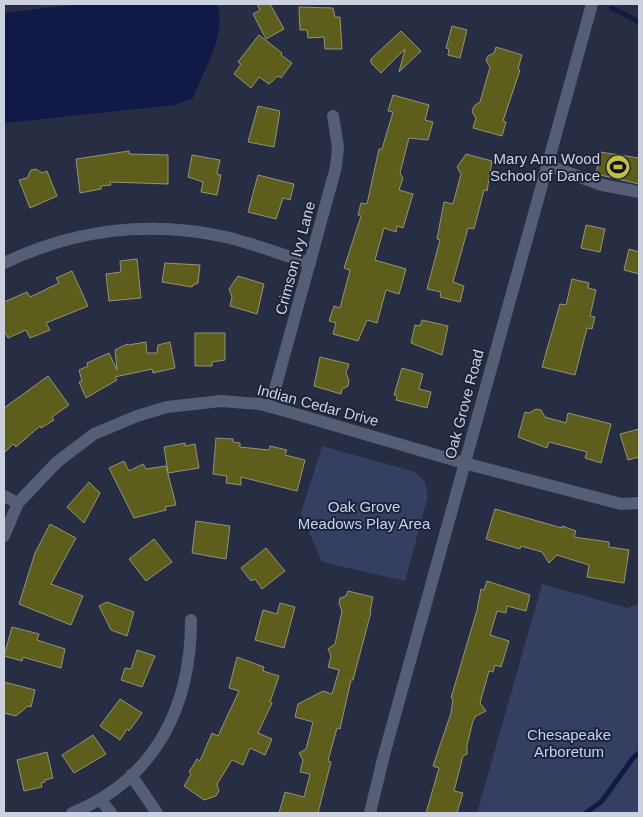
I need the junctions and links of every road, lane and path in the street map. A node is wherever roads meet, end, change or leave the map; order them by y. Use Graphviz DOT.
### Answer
graph roads {
  1 [pos="592,4"];
  2 [pos="333,116"];
  3 [pos="547,165"];
  4 [pos="639,192"];
  5 [pos="4,263"];
  6 [pos="310,263"];
  7 [pos="270,407"];
  8 [pos="464,463"];
  9 [pos="4,496"];
  10 [pos="639,503"];
  11 [pos="18,504"];
  12 [pos="4,536"];
  13 [pos="191,620"];
  14 [pos="131,775"];
  15 [pos="101,800"];
  16 [pos="72,813"];
  17 [pos="111,813"];
  18 [pos="157,813"];
  19 [pos="370,813"];
  1 -- 3 [label="street, Oak Grove Road"];
  2 -- 6 [label="street, Crimson Ivy Lane"];
  3 -- 4 [label="street"];
  3 -- 8 [label="street, Oak Grove Road"];
  5 -- 6 [label="street"];
  6 -- 7 [label="street, Crimson Ivy Lane"];
  7 -- 8 [label="street, Indian Cedar Drive"];
  7 -- 11 [label="street, Indian Cedar Drive"];
  8 -- 10 [label="street, Indian Cedar Drive"];
  8 -- 19 [label="street, Oak Grove Road"];
  9 -- 11 [label="street"];
  11 -- 12 [label="street, Indian Cedar Drive"];
  13 -- 14 [label="street"];
  14 -- 15 [label="street"];
  14 -- 18 [label="street"];
  15 -- 16 [label="street"];
  15 -- 17 [label="street"];
}
